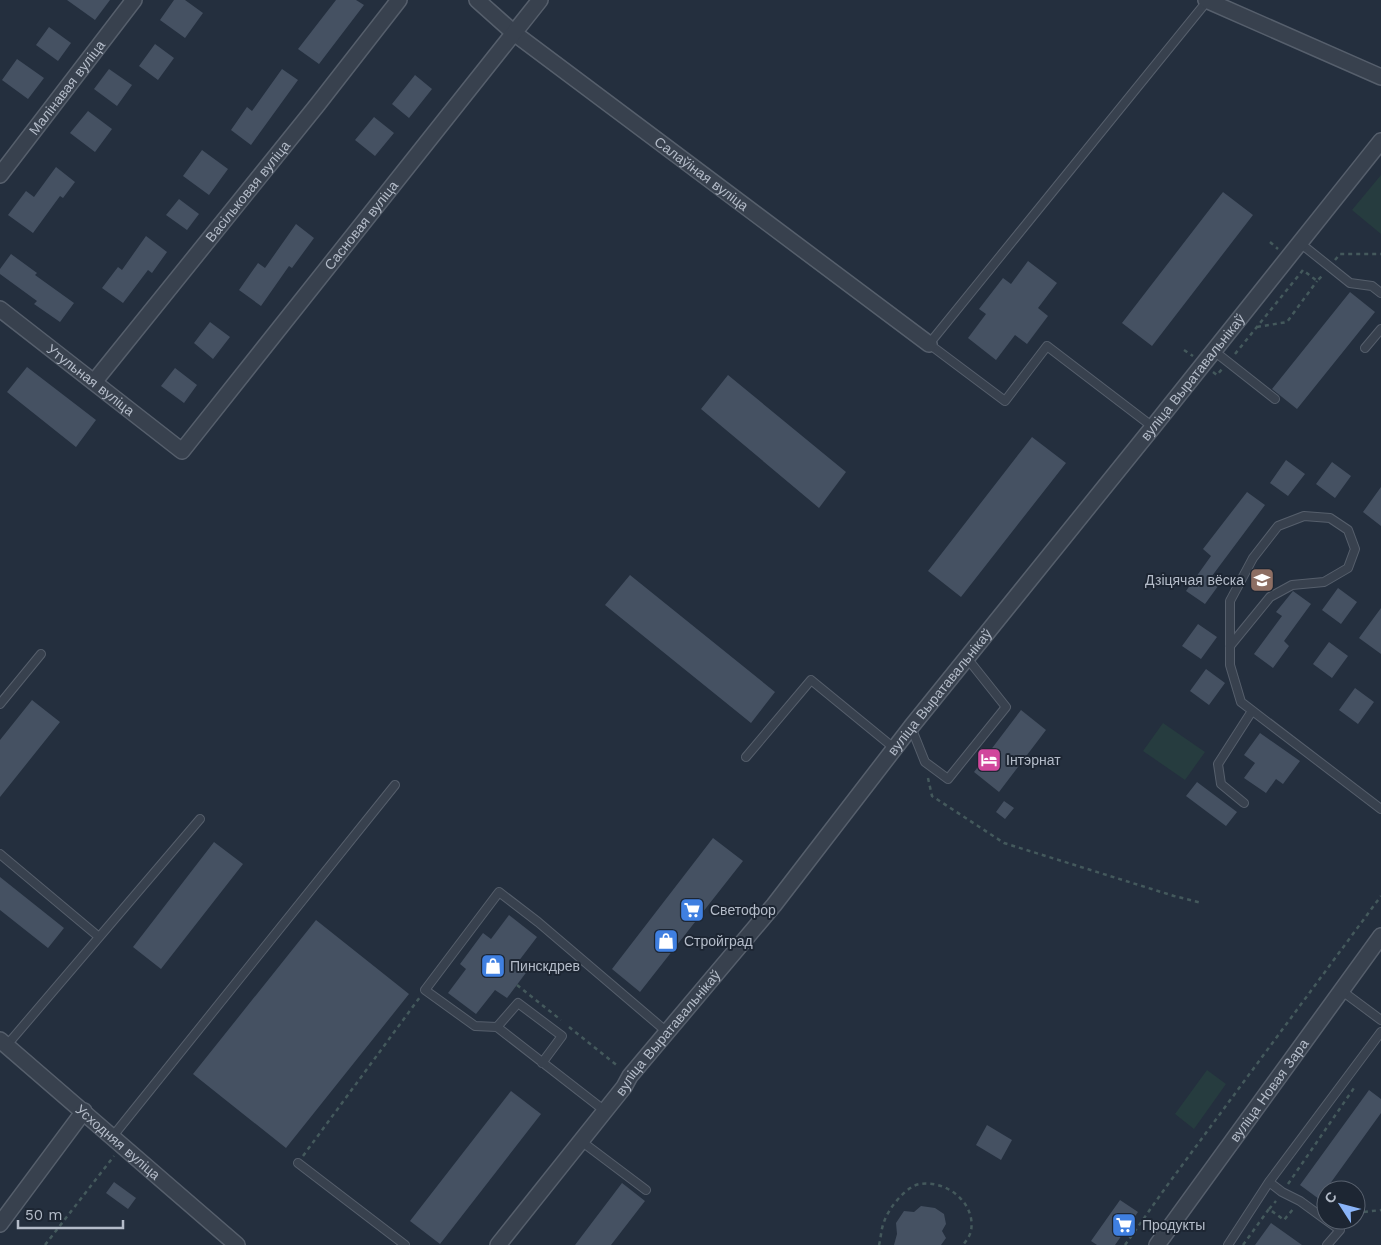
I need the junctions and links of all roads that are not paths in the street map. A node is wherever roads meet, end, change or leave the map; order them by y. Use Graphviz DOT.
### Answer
graph roads {
  1 [pos="134,0"];
  2 [pos="399,0"];
  3 [pos="477,0"];
  4 [pos="540,0"];
  5 [pos="1207,0"];
  6 [pos="514,33"];
  7 [pos="1381,77"];
  8 [pos="1381,141"];
  9 [pos="0,174"];
  10 [pos="1300,243"];
  11 [pos="1381,293"];
  12 [pos="0,308"];
  13 [pos="1381,329"];
  14 [pos="929,344"];
  15 [pos="1365,348"];
  16 [pos="1214,351"];
  17 [pos="94,382"];
  18 [pos="1275,399"];
  19 [pos="1153,427"];
  20 [pos="182,451"];
  21 [pos="1230,646"];
  22 [pos="41,654"];
  23 [pos="967,658"];
  24 [pos="0,704"];
  25 [pos="1252,711"];
  26 [pos="911,727"];
  27 [pos="894,748"];
  28 [pos="746,757"];
  29 [pos="395,785"];
  30 [pos="1244,803"];
  31 [pos="1381,809"];
  32 [pos="200,819"];
  33 [pos="0,854"];
  34 [pos="1381,936"];
  35 [pos="99,937"];
  36 [pos="1342,991"];
  37 [pos="1381,1020"];
  38 [pos="497,1028"];
  39 [pos="667,1032"];
  40 [pos="1381,1032"];
  41 [pos="4,1042"];
  42 [pos="542,1063"];
  43 [pos="605,1110"];
  44 [pos="84,1111"];
  45 [pos="113,1136"];
  46 [pos="581,1141"];
  47 [pos="298,1163"];
  48 [pos="1269,1182"];
  49 [pos="646,1190"];
  50 [pos="1316,1213"];
  51 [pos="0,1224"];
  52 [pos="1340,1230"];
  53 [pos="237,1245"];
  54 [pos="405,1245"];
  55 [pos="498,1245"];
  56 [pos="1157,1245"];
  57 [pos="1228,1245"];
  58 [pos="1327,1245"];
  1 -- 9 [label="street, Малінавая вуліца"];
  2 -- 17 [label="street, Васільковая вуліца"];
  3 -- 6 [label="street, Салаўіная вуліца"];
  4 -- 6 [label="street, Сасновая вуліца"];
  5 -- 7 [label="street"];
  5 -- 14 [label="lane"];
  6 -- 14 [label="street, Салаўіная вуліца"];
  6 -- 20 [label="street, Сасновая вуліца"];
  8 -- 10 [label="street, вуліца Выратавальнікаў"];
  10 -- 11 [label="lane"];
  10 -- 16 [label="street, вуліца Выратавальнікаў"];
  12 -- 17 [label="street, Утульная вуліца"];
  13 -- 15 [label="lane"];
  14 -- 19 [label="lane"];
  16 -- 18 [label="lane"];
  16 -- 19 [label="street, вуліца Выратавальнікаў"];
  17 -- 20 [label="street, Утульная вуліца"];
  19 -- 23 [label="street, вуліца Выратавальнікаў"];
  21 -- 21 [label="lane"];
  21 -- 25 [label="lane"];
  22 -- 24 [label="lane"];
  23 -- 26 [label="street, вуліца Выратавальнікаў"];
  23 -- 26 [label="lane"];
  25 -- 30 [label="lane"];
  25 -- 31 [label="lane"];
  26 -- 27 [label="street, вуліца Выратавальнікаў"];
  27 -- 28 [label="lane"];
  27 -- 39 [label="street, вуліца Выратавальнікаў"];
  29 -- 45 [label="lane"];
  32 -- 35 [label="lane"];
  33 -- 35 [label="lane"];
  34 -- 36 [label="street, вуліца Новая Зара"];
  35 -- 41 [label="lane"];
  36 -- 37 [label="lane"];
  36 -- 56 [label="street, вуліца Новая Зара"];
  38 -- 39 [label="lane"];
  38 -- 42 [label="lane"];
  38 -- 42 [label="lane"];
  39 -- 43 [label="street, вуліца Выратавальнікаў"];
  40 -- 48 [label="lane"];
  41 -- 44 [label="street, Усходняя вуліца"];
  42 -- 43 [label="lane"];
  43 -- 46 [label="street, вуліца Выратавальнікаў"];
  44 -- 45 [label="street, Усходняя вуліца"];
  44 -- 51 [label="street"];
  45 -- 53 [label="street, Усходняя вуліца"];
  46 -- 49 [label="lane"];
  46 -- 55 [label="street, вуліца Выратавальнікаў"];
  47 -- 54 [label="lane"];
  48 -- 50 [label="lane"];
  48 -- 57 [label="lane"];
  52 -- 58 [label="lane"];
}
